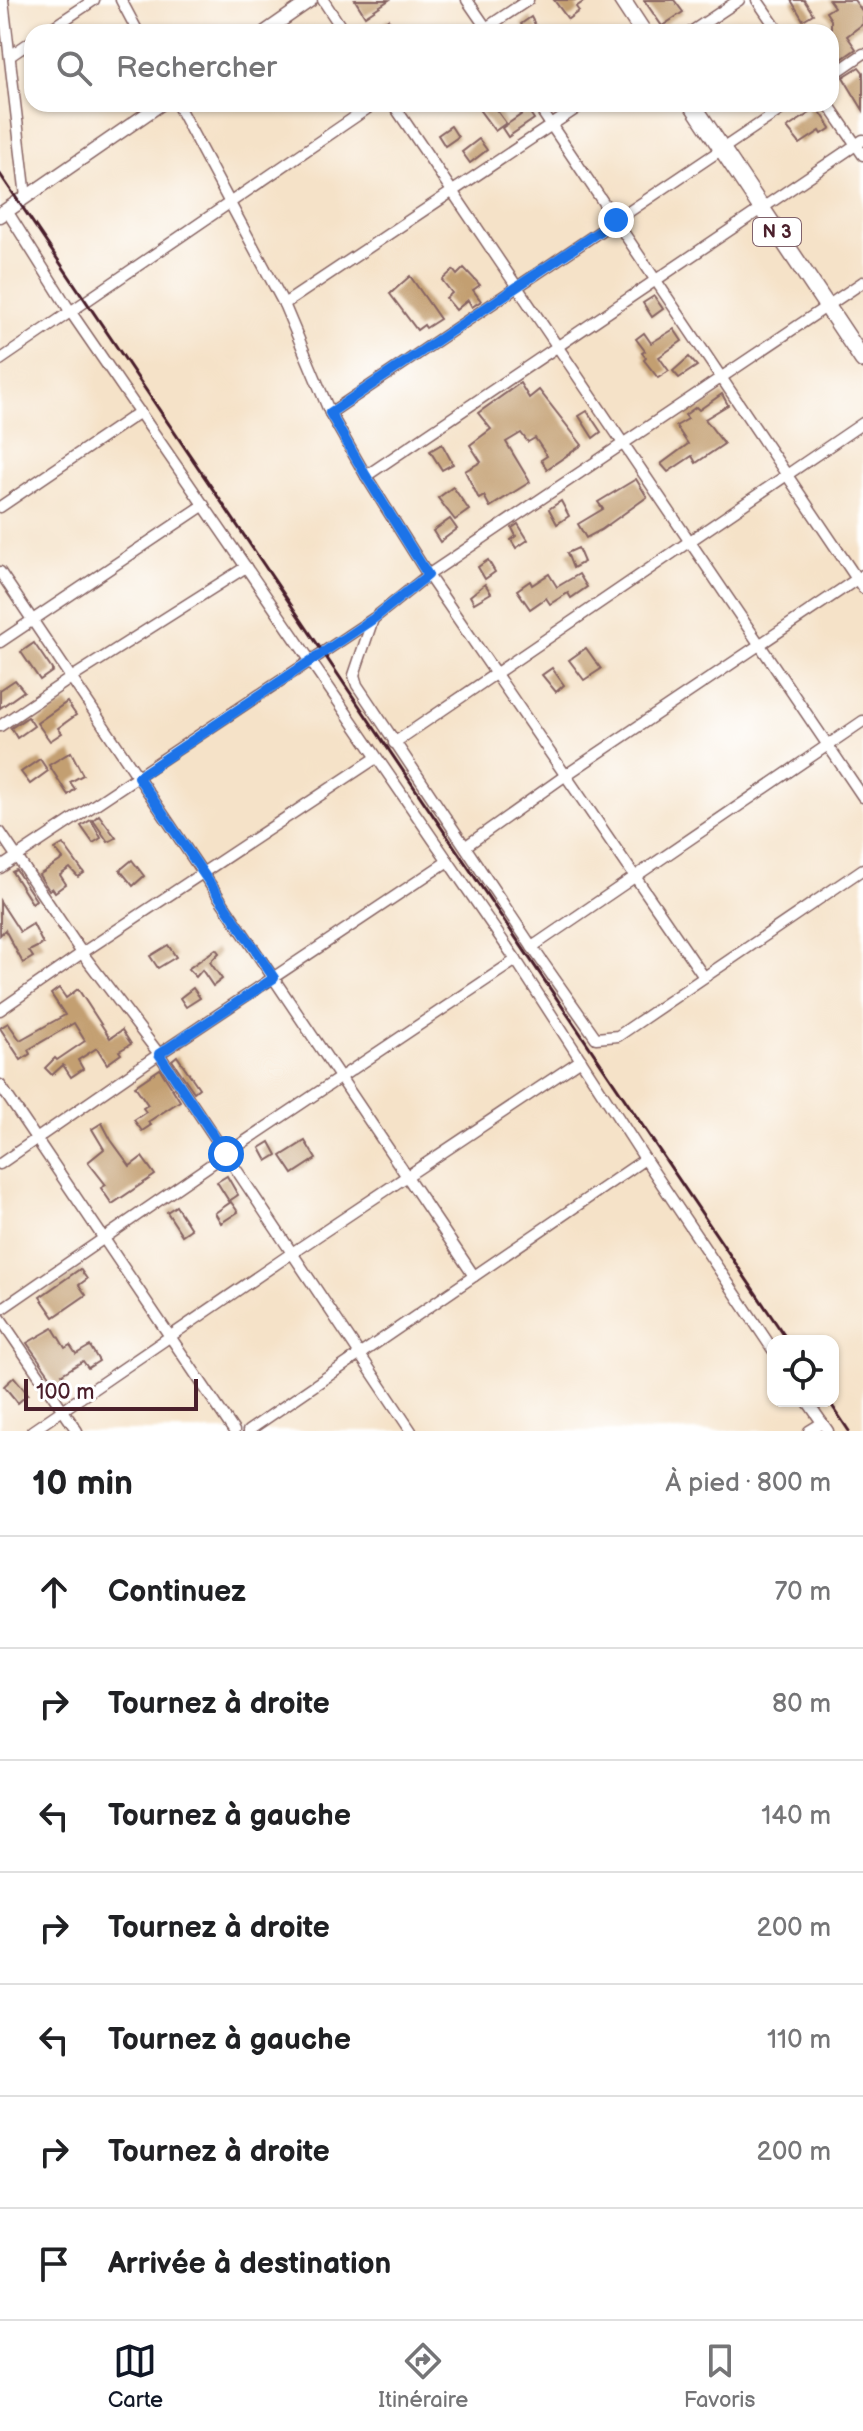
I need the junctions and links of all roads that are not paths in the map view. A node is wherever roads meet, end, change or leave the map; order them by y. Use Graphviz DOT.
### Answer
graph roads {
  1 [pos="3,0"];
  2 [pos="94,0"];
  3 [pos="121,0"];
  4 [pos="311,0"];
  5 [pos="323,0"];
  6 [pos="467,0"];
  7 [pos="528,0"];
  8 [pos="622,0"];
  9 [pos="739,0"];
  10 [pos="757,0"];
  11 [pos="58,24"];
  12 [pos="134,24"];
  13 [pos="276,24"];
  14 [pos="339,24"];
  15 [pos="481,24"];
  16 [pos="495,24"];
  17 [pos="638,24"];
  18 [pos="703,24"];
  19 [pos="774,24"];
  20 [pos="24,46"];
  21 [pos="863,54"];
  22 [pos="10,56"];
  23 [pos="839,70"];
  24 [pos="149,112"];
  25 [pos="181,112"];
  26 [pos="362,112"];
  27 [pos="398,112"];
  28 [pos="543,112"];
  29 [pos="571,112"];
  30 [pos="697,112"];
  31 [pos="777,112"];
  32 [pos="835,112"];
  33 [pos="552,125"];
  34 [pos="860,142"];
  35 [pos="722,149"];
  36 [pos="863,155"];
  37 [pos="452,191"];
  38 [pos="229,202"];
  39 [pos="13,206"];
  40 [pos="762,208"];
  41 [pos="616,220"];
  42 [pos="655,281"];
  43 [pos="863,282"];
  44 [pos="517,287"];
  45 [pos="284,304"];
  46 [pos="827,306"];
  47 [pos="70,311"];
  48 [pos="556,347"];
  49 [pos="0,360"];
  50 [pos="863,360"];
  51 [pos="721,377"];
  52 [pos="140,412"];
  53 [pos="330,413"];
  54 [pos="863,423"];
  55 [pos="623,443"];
  56 [pos="787,475"];
  57 [pos="366,476"];
  58 [pos="204,505"];
  59 [pos="0,507"];
  60 [pos="690,542"];
  61 [pos="246,567"];
  62 [pos="0,572"];
  63 [pos="428,575"];
  64 [pos="861,581"];
  65 [pos="373,619"];
  66 [pos="32,620"];
  67 [pos="0,642"];
  68 [pos="760,645"];
  69 [pos="310,661"];
  70 [pos="496,674"];
  71 [pos="71,678"];
  72 [pos="863,721"];
  73 [pos="0,726"];
  74 [pos="394,743"];
  75 [pos="828,745"];
  76 [pos="376,758"];
  77 [pos="566,775"];
  78 [pos="138,777"];
  79 [pos="863,797"];
  80 [pos="0,832"];
  81 [pos="466,846"];
  82 [pos="17,856"];
  83 [pos="448,861"];
  84 [pos="0,868"];
  85 [pos="863,869"];
  86 [pos="203,874"];
  87 [pos="634,876"];
  88 [pos="532,947"];
  89 [pos="82,953"];
  90 [pos="516,960"];
  91 [pos="704,977"];
  92 [pos="274,978"];
  93 [pos="0,1010"];
  94 [pos="159,1054"];
  95 [pos="581,1060"];
  96 [pos="341,1079"];
  97 [pos="0,1085"];
  98 [pos="36,1139"];
  99 [pos="226,1154"];
  100 [pos="645,1159"];
  101 [pos="0,1164"];
  102 [pos="407,1177"];
  103 [pos="104,1239"];
  104 [pos="292,1253"];
  105 [pos="474,1276"];
  106 [pos="0,1310"];
  107 [pos="0,1318"];
  108 [pos="170,1337"];
  109 [pos="767,1341"];
  110 [pos="359,1353"];
  111 [pos="811,1407"];
  112 [pos="63,1411"];
  113 [pos="825,1427"];
  114 [pos="32,1431"];
  115 [pos="77,1431"];
  116 [pos="234,1431"];
  117 [pos="248,1431"];
  118 [pos="411,1431"];
  119 [pos="809,1431"];
  1 -- 22 [label="street"];
  2 -- 11 [label="street"];
  3 -- 12 [label="street"];
  4 -- 13 [label="street"];
  5 -- 14 [label="street"];
  6 -- 15 [label="street"];
  7 -- 16 [label="street"];
  8 -- 17 [label="main road"];
  9 -- 18 [label="street"];
  10 -- 19 [label="street"];
  20 -- 22 [label="street"];
  21 -- 23 [label="street"];
  22 -- 39 [label="street"];
  24 -- 39 [label="street"];
  25 -- 38 [label="street"];
  26 -- 38 [label="street"];
  27 -- 37 [label="street"];
  28 -- 33 [label="street"];
  29 -- 33 [label="street"];
  30 -- 35 [label="main road, N 3"];
  31 -- 35 [label="street"];
  32 -- 34 [label="street"];
  33 -- 37 [label="street"];
  33 -- 41 [label="street"];
  34 -- 36 [label="street"];
  34 -- 40 [label="street"];
  35 -- 40 [label="main road, N 3"];
  35 -- 41 [label="street"];
  37 -- 44 [label="street"];
  37 -- 45 [label="street"];
  38 -- 45 [label="street"];
  38 -- 47 [label="street"];
  39 -- 47 [label="street"];
  40 -- 42 [label="street"];
  40 -- 46 [label="main road, N 3"];
  41 -- 42 [label="street"];
  41 -- 44 [label="street"];
  42 -- 48 [label="street"];
  42 -- 51 [label="street"];
  43 -- 46 [label="street"];
  44 -- 48 [label="street"];
  44 -- 53 [label="street"];
  45 -- 53 [label="street"];
  46 -- 50 [label="main road, N 3"];
  46 -- 51 [label="street"];
  47 -- 49 [label="street"];
  47 -- 52 [label="street"];
  48 -- 55 [label="street"];
  48 -- 57 [label="street"];
  51 -- 55 [label="street"];
  51 -- 56 [label="street"];
  52 -- 58 [label="street"];
  52 -- 59 [label="street"];
  53 -- 57 [label="street"];
  54 -- 56 [label="street"];
  55 -- 60 [label="street"];
  55 -- 63 [label="street"];
  56 -- 60 [label="street"];
  56 -- 64 [label="street"];
  57 -- 63 [label="street"];
  58 -- 61 [label="street"];
  58 -- 66 [label="street"];
  60 -- 68 [label="street"];
  60 -- 70 [label="street"];
  61 -- 69 [label="street"];
  61 -- 71 [label="street"];
  62 -- 66 [label="street"];
  63 -- 65 [label="street"];
  63 -- 70 [label="street"];
  64 -- 68 [label="street"];
  65 -- 69 [label="street"];
  65 -- 74 [label="street"];
  66 -- 67 [label="street"];
  66 -- 71 [label="street"];
  68 -- 75 [label="street"];
  68 -- 77 [label="street"];
  69 -- 76 [label="street"];
  69 -- 78 [label="street"];
  70 -- 74 [label="street"];
  70 -- 77 [label="street"];
  71 -- 73 [label="street"];
  71 -- 78 [label="street"];
  72 -- 75 [label="street"];
  74 -- 81 [label="street"];
  75 -- 79 [label="street"];
  75 -- 87 [label="street"];
  76 -- 83 [label="street"];
  76 -- 86 [label="street"];
  77 -- 81 [label="street"];
  77 -- 87 [label="street"];
  78 -- 82 [label="street"];
  78 -- 86 [label="street"];
  80 -- 82 [label="street"];
  81 -- 88 [label="street"];
  82 -- 84 [label="street"];
  82 -- 89 [label="street"];
  83 -- 90 [label="street"];
  83 -- 92 [label="street"];
  85 -- 91 [label="street"];
  86 -- 89 [label="street"];
  86 -- 92 [label="street"];
  87 -- 88 [label="street"];
  87 -- 91 [label="street"];
  88 -- 91 [label="street"];
  89 -- 93 [label="street"];
  89 -- 94 [label="street"];
  90 -- 95 [label="street"];
  90 -- 96 [label="street"];
  92 -- 94 [label="street"];
  92 -- 96 [label="street"];
  94 -- 98 [label="street"];
  94 -- 99 [label="street"];
  95 -- 100 [label="street"];
  95 -- 102 [label="street"];
  96 -- 99 [label="street"];
  96 -- 102 [label="street"];
  97 -- 98 [label="street"];
  98 -- 101 [label="street"];
  98 -- 103 [label="street"];
  99 -- 103 [label="street"];
  99 -- 104 [label="street"];
  100 -- 105 [label="street"];
  100 -- 109 [label="street"];
  102 -- 104 [label="street"];
  102 -- 105 [label="street"];
  103 -- 106 [label="street"];
  103 -- 108 [label="street"];
  104 -- 108 [label="street"];
  104 -- 110 [label="street"];
  105 -- 110 [label="street"];
  107 -- 112 [label="street"];
  108 -- 112 [label="street"];
  108 -- 116 [label="street"];
  110 -- 117 [label="street"];
  110 -- 118 [label="street"];
  111 -- 113 [label="street"];
  112 -- 114 [label="street"];
  112 -- 115 [label="street"];
  113 -- 119 [label="street"];
}
